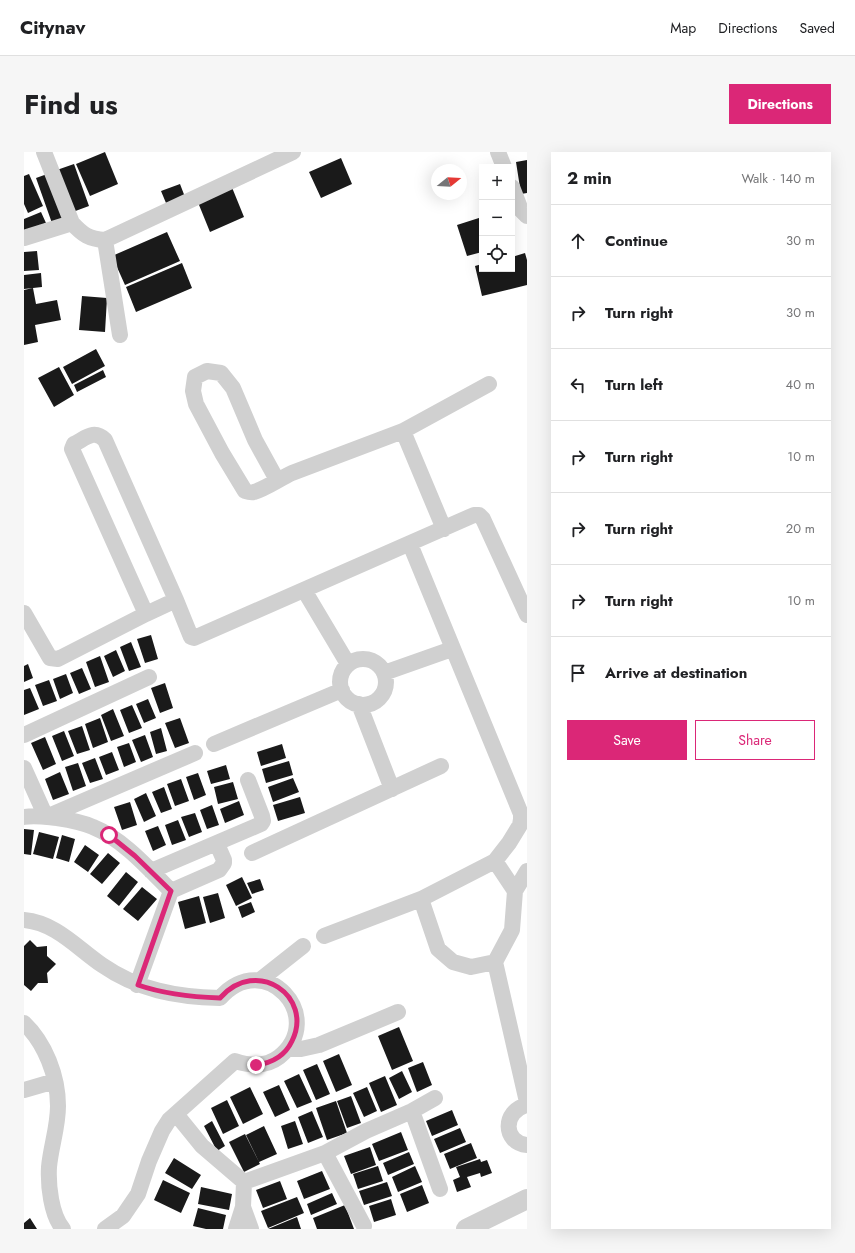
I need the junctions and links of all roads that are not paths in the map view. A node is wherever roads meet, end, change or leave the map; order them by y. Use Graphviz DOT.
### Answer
graph roads {
  1 [pos="44,152"];
  2 [pos="293,152"];
  3 [pos="498,152"];
  4 [pos="503,164"];
  5 [pos="515,195"];
  6 [pos="527,216"];
  7 [pos="72,223"];
  8 [pos="24,238"];
  9 [pos="105,240"];
  10 [pos="120,335"];
  11 [pos="490,384"];
  12 [pos="403,431"];
  13 [pos="277,480"];
  14 [pos="444,529"];
  15 [pos="410,544"];
  16 [pos="304,590"];
  17 [pos="522,592"];
  18 [pos="176,600"];
  19 [pos="24,613"];
  20 [pos="146,614"];
  21 [pos="527,615"];
  22 [pos="452,649"];
  23 [pos="348,664"];
  24 [pos="384,673"];
  25 [pos="149,677"];
  26 [pos="342,690"];
  27 [pos="359,704"];
  28 [pos="24,735"];
  29 [pos="214,744"];
  30 [pos="195,753"];
  31 [pos="441,766"];
  32 [pos="24,768"];
  33 [pos="248,780"];
  34 [pos="392,789"];
  35 [pos="24,817"];
  36 [pos="46,817"];
  37 [pos="217,844"];
  38 [pos="252,853"];
  39 [pos="495,861"];
  40 [pos="151,871"];
  41 [pos="527,871"];
  42 [pos="171,891"];
  43 [pos="515,891"];
  44 [pos="421,899"];
  45 [pos="24,920"];
  46 [pos="324,936"];
  47 [pos="303,946"];
  48 [pos="495,962"];
  49 [pos="260,980"];
  50 [pos="138,985"];
  51 [pos="398,1012"];
  52 [pos="24,1023"];
  53 [pos="289,1049"];
  54 [pos="54,1081"];
  55 [pos="24,1090"];
  56 [pos="435,1098"];
  57 [pos="527,1102"];
  58 [pos="527,1105"];
  59 [pos="412,1111"];
  60 [pos="176,1114"];
  61 [pos="527,1145"];
  62 [pos="325,1153"];
  63 [pos="244,1182"];
  64 [pos="440,1189"];
  65 [pos="527,1199"];
  66 [pos="243,1207"];
  67 [pos="364,1226"];
  68 [pos="62,1229"];
  69 [pos="106,1229"];
  70 [pos="236,1229"];
  71 [pos="251,1229"];
  72 [pos="466,1229"];
  1 -- 7 [label="street"];
  2 -- 9 [label="street"];
  3 -- 4 [label="street"];
  5 -- 6 [label="street"];
  7 -- 8 [label="street"];
  7 -- 9 [label="street"];
  9 -- 10 [label="street"];
  11 -- 12 [label="street"];
  12 -- 13 [label="street"];
  12 -- 14 [label="street"];
  13 -- 13 [label="street"];
  14 -- 15 [label="street"];
  14 -- 17 [label="street"];
  15 -- 16 [label="street"];
  15 -- 22 [label="street"];
  16 -- 18 [label="street"];
  16 -- 23 [label="street"];
  17 -- 21 [label="street"];
  18 -- 20 [label="street"];
  18 -- 20 [label="street"];
  19 -- 20 [label="street"];
  22 -- 24 [label="street"];
  22 -- 39 [label="street"];
  23 -- 24 [label="street"];
  23 -- 26 [label="street"];
  24 -- 27 [label="street"];
  25 -- 28 [label="street"];
  26 -- 27 [label="street"];
  26 -- 29 [label="street"];
  27 -- 34 [label="street"];
  30 -- 36 [label="street"];
  31 -- 34 [label="street"];
  32 -- 36 [label="street"];
  33 -- 37 [label="street"];
  34 -- 38 [label="street"];
  35 -- 36 [label="street"];
  36 -- 40 [label="street"];
  37 -- 40 [label="street"];
  37 -- 42 [label="street"];
  39 -- 43 [label="street"];
  39 -- 44 [label="street"];
  40 -- 42 [label="street"];
  41 -- 43 [label="street"];
  42 -- 50 [label="street"];
  43 -- 48 [label="street"];
  44 -- 46 [label="street"];
  44 -- 48 [label="street"];
  45 -- 50 [label="street"];
  47 -- 49 [label="street"];
  48 -- 57 [label="street"];
  49 -- 50 [label="street"];
  49 -- 53 [label="street"];
  51 -- 53 [label="street"];
  52 -- 54 [label="street"];
  53 -- 60 [label="street"];
  54 -- 55 [label="street"];
  54 -- 68 [label="street"];
  56 -- 59 [label="street"];
  58 -- 61 [label="street"];
  59 -- 62 [label="street"];
  59 -- 64 [label="street"];
  60 -- 63 [label="street"];
  60 -- 69 [label="street"];
  62 -- 63 [label="street"];
  62 -- 67 [label="street"];
  63 -- 66 [label="street"];
  65 -- 72 [label="street"];
  66 -- 70 [label="street"];
  66 -- 71 [label="street"];
}
